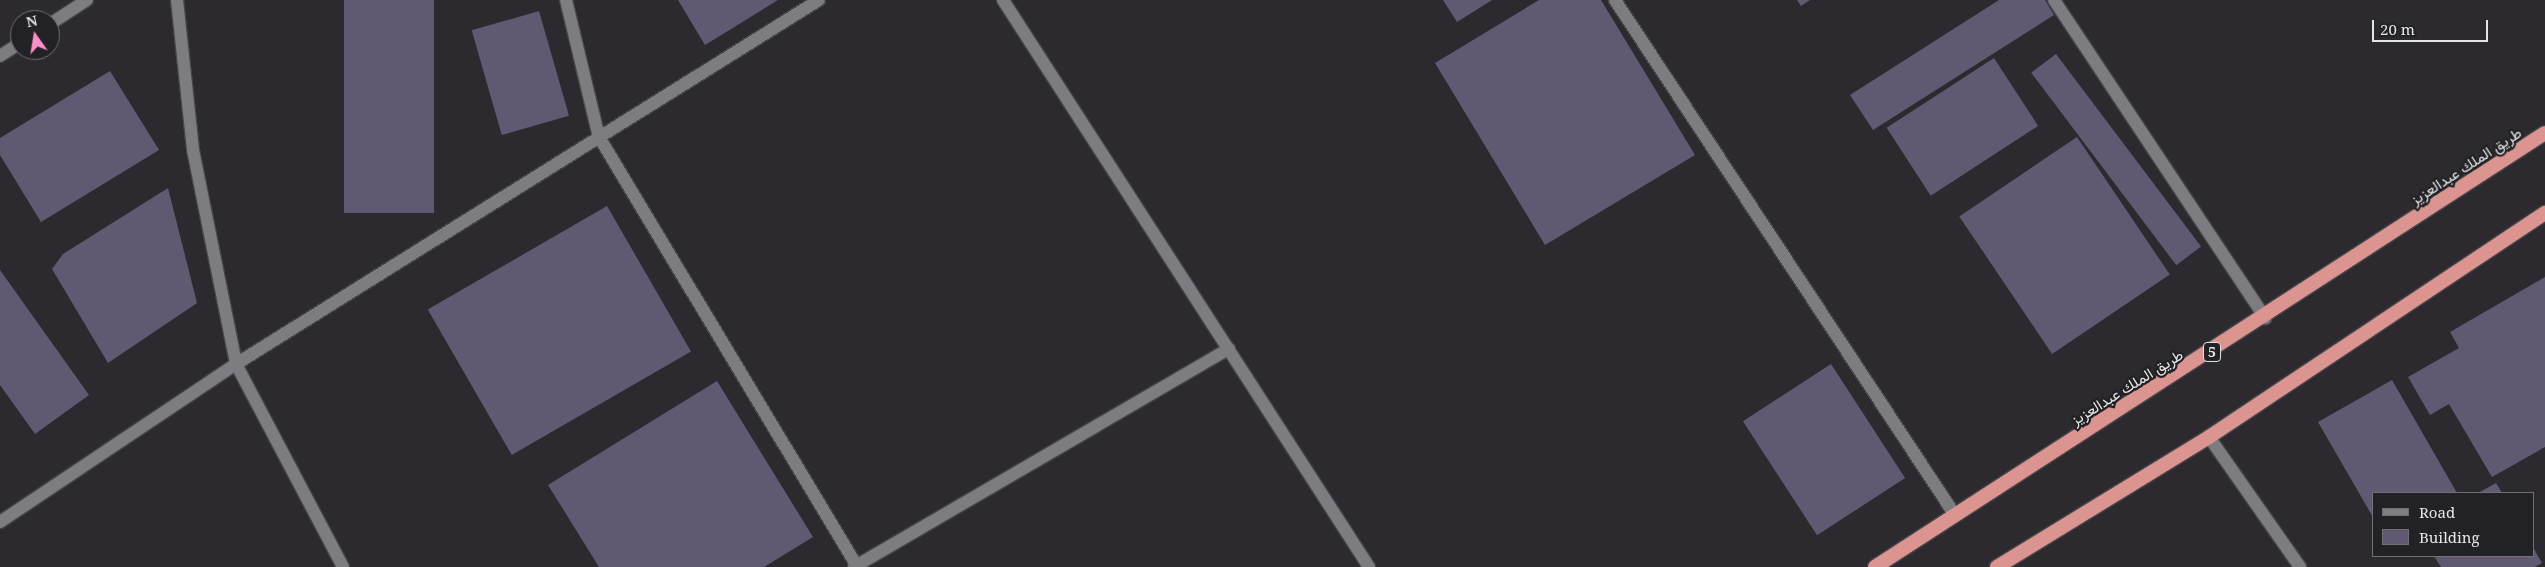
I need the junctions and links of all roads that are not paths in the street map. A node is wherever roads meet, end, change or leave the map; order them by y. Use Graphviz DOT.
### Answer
graph roads {
  1 [pos="87,0"];
  2 [pos="177,0"];
  3 [pos="566,0"];
  4 [pos="819,0"];
  5 [pos="1004,0"];
  6 [pos="1614,0"];
  7 [pos="2054,0"];
  8 [pos="60,18"];
  9 [pos="2545,133"];
  10 [pos="599,137"];
  11 [pos="2545,213"];
  12 [pos="2265,318"];
  13 [pos="1229,350"];
  14 [pos="236,364"];
  15 [pos="2209,437"];
  16 [pos="1955,515"];
  17 [pos="0,522"];
  18 [pos="856,566"];
  19 [pos="343,567"];
  20 [pos="1370,567"];
  21 [pos="1875,567"];
  22 [pos="1997,567"];
  23 [pos="2300,567"];
  1 -- 8 [label="street"];
  2 -- 14 [label="street"];
  3 -- 10 [label="street"];
  4 -- 10 [label="street"];
  5 -- 13 [label="street"];
  6 -- 16 [label="street"];
  7 -- 12 [label="street"];
  9 -- 12 [label="highway, طريق الملك عبدالعزيز / 5"];
  10 -- 14 [label="street"];
  10 -- 18 [label="street"];
  11 -- 15 [label="highway"];
  12 -- 16 [label="highway, طريق الملك عبدالعزيز / 5"];
  13 -- 18 [label="street"];
  13 -- 20 [label="street"];
  14 -- 17 [label="street"];
  14 -- 19 [label="street"];
  15 -- 22 [label="highway"];
  15 -- 23 [label="street"];
  16 -- 21 [label="highway, طريق الملك عبدالعزيز / 5"];
}
